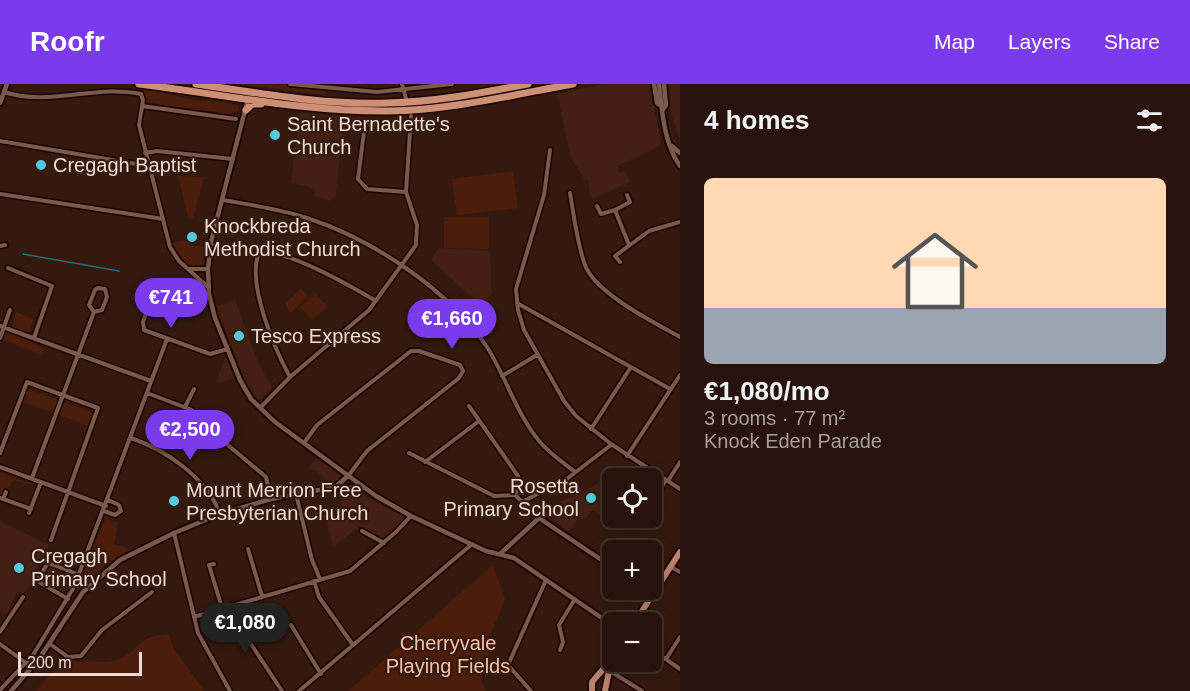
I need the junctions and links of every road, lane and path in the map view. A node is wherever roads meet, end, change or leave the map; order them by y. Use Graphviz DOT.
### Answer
graph roads {
  1 [pos="3,84"];
  2 [pos="7,84"];
  3 [pos="138,84"];
  4 [pos="196,84"];
  5 [pos="290,84"];
  6 [pos="402,84"];
  7 [pos="452,84"];
  8 [pos="528,84"];
  9 [pos="573,84"];
  10 [pos="654,84"];
  11 [pos="659,84"];
  12 [pos="664,84"];
  13 [pos="404,90"];
  14 [pos="2,93"];
  15 [pos="248,99"];
  16 [pos="0,103"];
  17 [pos="142,106"];
  18 [pos="312,107"];
  19 [pos="662,109"];
  20 [pos="246,110"];
  21 [pos="409,110"];
  22 [pos="236,119"];
  23 [pos="412,127"];
  24 [pos="0,141"];
  25 [pos="672,146"];
  26 [pos="550,150"];
  27 [pos="145,153"];
  28 [pos="680,153"];
  29 [pos="234,159"];
  30 [pos="148,166"];
  31 [pos="680,166"];
  32 [pos="406,192"];
  33 [pos="570,193"];
  34 [pos="0,194"];
  35 [pos="627,195"];
  36 [pos="223,200"];
  37 [pos="597,206"];
  38 [pos="615,210"];
  39 [pos="164,219"];
  40 [pos="680,222"];
  41 [pos="629,245"];
  42 [pos="620,262"];
  43 [pos="402,266"];
  44 [pos="8,268"];
  45 [pos="185,268"];
  46 [pos="208,269"];
  47 [pos="200,271"];
  48 [pos="198,280"];
  49 [pos="157,284"];
  50 [pos="209,288"];
  51 [pos="376,301"];
  52 [pos="517,303"];
  53 [pos="10,310"];
  54 [pos="93,312"];
  55 [pos="2,327"];
  56 [pos="680,337"];
  57 [pos="34,338"];
  58 [pos="0,339"];
  59 [pos="167,339"];
  60 [pos="228,349"];
  61 [pos="78,354"];
  62 [pos="537,355"];
  63 [pos="632,367"];
  64 [pos="680,375"];
  65 [pos="502,376"];
  66 [pos="290,377"];
  67 [pos="152,381"];
  68 [pos="194,388"];
  69 [pos="670,389"];
  70 [pos="147,393"];
  71 [pos="63,395"];
  72 [pos="469,406"];
  73 [pos="185,407"];
  74 [pos="259,408"];
  75 [pos="192,410"];
  76 [pos="479,420"];
  77 [pos="591,429"];
  78 [pos="210,430"];
  79 [pos="131,438"];
  80 [pos="304,444"];
  81 [pos="611,444"];
  82 [pos="0,453"];
  83 [pos="409,453"];
  84 [pos="627,456"];
  85 [pos="424,462"];
  86 [pos="680,462"];
  87 [pos="0,467"];
  88 [pos="575,472"];
  89 [pos="348,476"];
  90 [pos="32,478"];
  91 [pos="667,481"];
  92 [pos="41,482"];
  93 [pos="336,488"];
  94 [pos="662,488"];
  95 [pos="365,489"];
  96 [pos="680,489"];
  97 [pos="6,492"];
  98 [pos="69,492"];
  99 [pos="296,494"];
  100 [pos="515,495"];
  101 [pos="2,498"];
  102 [pos="271,499"];
  103 [pos="524,501"];
  104 [pos="107,503"];
  105 [pos="104,511"];
  106 [pos="219,514"];
  107 [pos="411,516"];
  108 [pos="539,518"];
  109 [pos="362,531"];
  110 [pos="174,533"];
  111 [pos="51,540"];
  112 [pos="384,543"];
  113 [pos="472,544"];
  114 [pos="248,549"];
  115 [pos="680,552"];
  116 [pos="500,554"];
  117 [pos="602,560"];
  118 [pos="214,564"];
  119 [pos="671,567"];
  120 [pos="680,572"];
  121 [pos="80,574"];
  122 [pos="320,579"];
  123 [pos="546,580"];
  124 [pos="662,580"];
  125 [pos="314,581"];
  126 [pos="74,587"];
  127 [pos="83,592"];
  128 [pos="152,592"];
  129 [pos="262,596"];
  130 [pos="23,597"];
  131 [pos="68,599"];
  132 [pos="574,599"];
  133 [pos="234,605"];
  134 [pos="222,608"];
  135 [pos="194,616"];
  136 [pos="602,618"];
  137 [pos="291,625"];
  138 [pos="0,632"];
  139 [pos="680,637"];
  140 [pos="0,644"];
  141 [pos="50,644"];
  142 [pos="353,645"];
  143 [pos="560,650"];
  144 [pos="662,656"];
  145 [pos="666,659"];
  146 [pos="26,663"];
  147 [pos="680,669"];
  148 [pos="602,672"];
  149 [pos="607,672"];
  150 [pos="609,672"];
  151 [pos="611,672"];
  152 [pos="321,674"];
  153 [pos="599,676"];
  154 [pos="606,683"];
  155 [pos="0,690"];
  156 [pos="11,691"];
  157 [pos="230,691"];
  158 [pos="282,691"];
  159 [pos="299,691"];
  160 [pos="531,691"];
  161 [pos="592,691"];
  162 [pos="605,691"];
  163 [pos="642,691"];
  1 -- 14 [label="street"];
  2 -- 14 [label="street"];
  3 -- 15 [label="highway"];
  4 -- 21 [label="highway"];
  5 -- 13 [label="street"];
  6 -- 13 [label="street"];
  7 -- 13 [label="street"];
  8 -- 21 [label="highway"];
  9 -- 21 [label="highway"];
  10 -- 19 [label="street"];
  11 -- 19 [label="street"];
  12 -- 19 [label="street"];
  13 -- 21 [label="street"];
  14 -- 16 [label="street"];
  14 -- 17 [label="street"];
  15 -- 18 [label="highway"];
  15 -- 20 [label="street"];
  17 -- 22 [label="street"];
  17 -- 27 [label="street"];
  18 -- 20 [label="highway"];
  18 -- 21 [label="highway"];
  19 -- 25 [label="street"];
  20 -- 29 [label="street"];
  21 -- 23 [label="street"];
  23 -- 32 [label="street"];
  23 -- 32 [label="street"];
  24 -- 30 [label="street"];
  25 -- 28 [label="street"];
  25 -- 31 [label="street"];
  26 -- 52 [label="street"];
  27 -- 29 [label="street"];
  27 -- 30 [label="street"];
  29 -- 36 [label="street"];
  30 -- 39 [label="street"];
  32 -- 43 [label="street"];
  33 -- 56 [label="street"];
  34 -- 39 [label="street"];
  35 -- 38 [label="street"];
  36 -- 43 [label="street"];
  36 -- 46 [label="street"];
  37 -- 38 [label="street"];
  38 -- 41 [label="street"];
  39 -- 45 [label="street"];
  40 -- 41 [label="street"];
  41 -- 42 [label="street"];
  43 -- 51 [label="street"];
  43 -- 65 [label="street"];
  44 -- 57 [label="street"];
  45 -- 47 [label="street"];
  45 -- 48 [label="street"];
  46 -- 47 [label="street"];
  46 -- 50 [label="street"];
  47 -- 48 [label="street"];
  48 -- 50 [label="street"];
  49 -- 59 [label="street"];
  50 -- 60 [label="street"];
  51 -- 66 [label="street"];
  51 -- 66 [label="street"];
  52 -- 62 [label="street"];
  52 -- 63 [label="street"];
  53 -- 55 [label="street"];
  54 -- 54 [label="street"];
  54 -- 61 [label="street"];
  55 -- 57 [label="street"];
  55 -- 58 [label="street"];
  57 -- 61 [label="street"];
  59 -- 60 [label="street"];
  59 -- 67 [label="street"];
  60 -- 74 [label="street"];
  61 -- 67 [label="street"];
  61 -- 71 [label="street"];
  62 -- 65 [label="street"];
  62 -- 77 [label="street"];
  63 -- 69 [label="street"];
  63 -- 77 [label="street"];
  64 -- 69 [label="street"];
  65 -- 88 [label="street"];
  66 -- 74 [label="street"];
  67 -- 70 [label="street"];
  68 -- 73 [label="street"];
  69 -- 84 [label="street"];
  70 -- 73 [label="street"];
  70 -- 79 [label="street"];
  71 -- 82 [label="street"];
  71 -- 90 [label="street"];
  71 -- 98 [label="street"];
  72 -- 76 [label="street"];
  73 -- 75 [label="street"];
  74 -- 80 [label="street"];
  76 -- 85 [label="street"];
  76 -- 100 [label="street"];
  77 -- 81 [label="street"];
  78 -- 102 [label="street"];
  79 -- 104 [label="street"];
  79 -- 106 [label="street"];
  80 -- 89 [label="street"];
  80 -- 89 [label="street"];
  81 -- 84 [label="street"];
  81 -- 88 [label="street"];
  83 -- 85 [label="street"];
  84 -- 91 [label="street"];
  85 -- 100 [label="street"];
  86 -- 91 [label="street"];
  87 -- 90 [label="street"];
  88 -- 103 [label="street"];
  89 -- 93 [label="street"];
  89 -- 95 [label="street"];
  90 -- 92 [label="street"];
  91 -- 94 [label="street"];
  91 -- 96 [label="street"];
  92 -- 98 [label="street"];
  92 -- 101 [label="street"];
  93 -- 95 [label="street"];
  93 -- 99 [label="street"];
  95 -- 107 [label="street"];
  97 -- 101 [label="street"];
  98 -- 104 [label="street"];
  98 -- 111 [label="street"];
  99 -- 102 [label="street"];
  99 -- 122 [label="street"];
  100 -- 103 [label="street"];
  102 -- 106 [label="street"];
  103 -- 108 [label="street"];
  104 -- 105 [label="street"];
  104 -- 105 [label="street"];
  105 -- 121 [label="street"];
  106 -- 110 [label="street"];
  107 -- 112 [label="street"];
  107 -- 113 [label="street"];
  108 -- 116 [label="street"];
  108 -- 117 [label="street"];
  109 -- 112 [label="street"];
  110 -- 127 [label="street"];
  110 -- 135 [label="street"];
  112 -- 122 [label="street"];
  113 -- 116 [label="street"];
  113 -- 142 [label="street"];
  114 -- 129 [label="street"];
  115 -- 119 [label="main road"];
  116 -- 123 [label="street"];
  118 -- 134 [label="street"];
  119 -- 120 [label="street"];
  119 -- 124 [label="main road"];
  121 -- 126 [label="street"];
  121 -- 131 [label="street"];
  122 -- 125 [label="street"];
  123 -- 132 [label="street"];
  123 -- 160 [label="street"];
  125 -- 129 [label="street"];
  125 -- 142 [label="street"];
  126 -- 127 [label="street"];
  126 -- 131 [label="street"];
  127 -- 141 [label="street"];
  128 -- 141 [label="street"];
  129 -- 133 [label="street"];
  130 -- 138 [label="street"];
  131 -- 146 [label="street"];
  132 -- 136 [label="street"];
  132 -- 143 [label="street"];
  133 -- 134 [label="street"];
  133 -- 158 [label="street"];
  134 -- 135 [label="street"];
  135 -- 157 [label="street"];
  137 -- 152 [label="street"];
  139 -- 145 [label="street"];
  140 -- 146 [label="street"];
  141 -- 156 [label="street"];
  142 -- 152 [label="street"];
  144 -- 145 [label="street"];
  145 -- 147 [label="street"];
  146 -- 155 [label="street"];
  148 -- 153 [label="main road"];
  149 -- 153 [label="street"];
  150 -- 154 [label="main road"];
  151 -- 163 [label="street"];
  152 -- 159 [label="street"];
  153 -- 154 [label="main road"];
  153 -- 161 [label="main road"];
  154 -- 162 [label="main road"];
}
